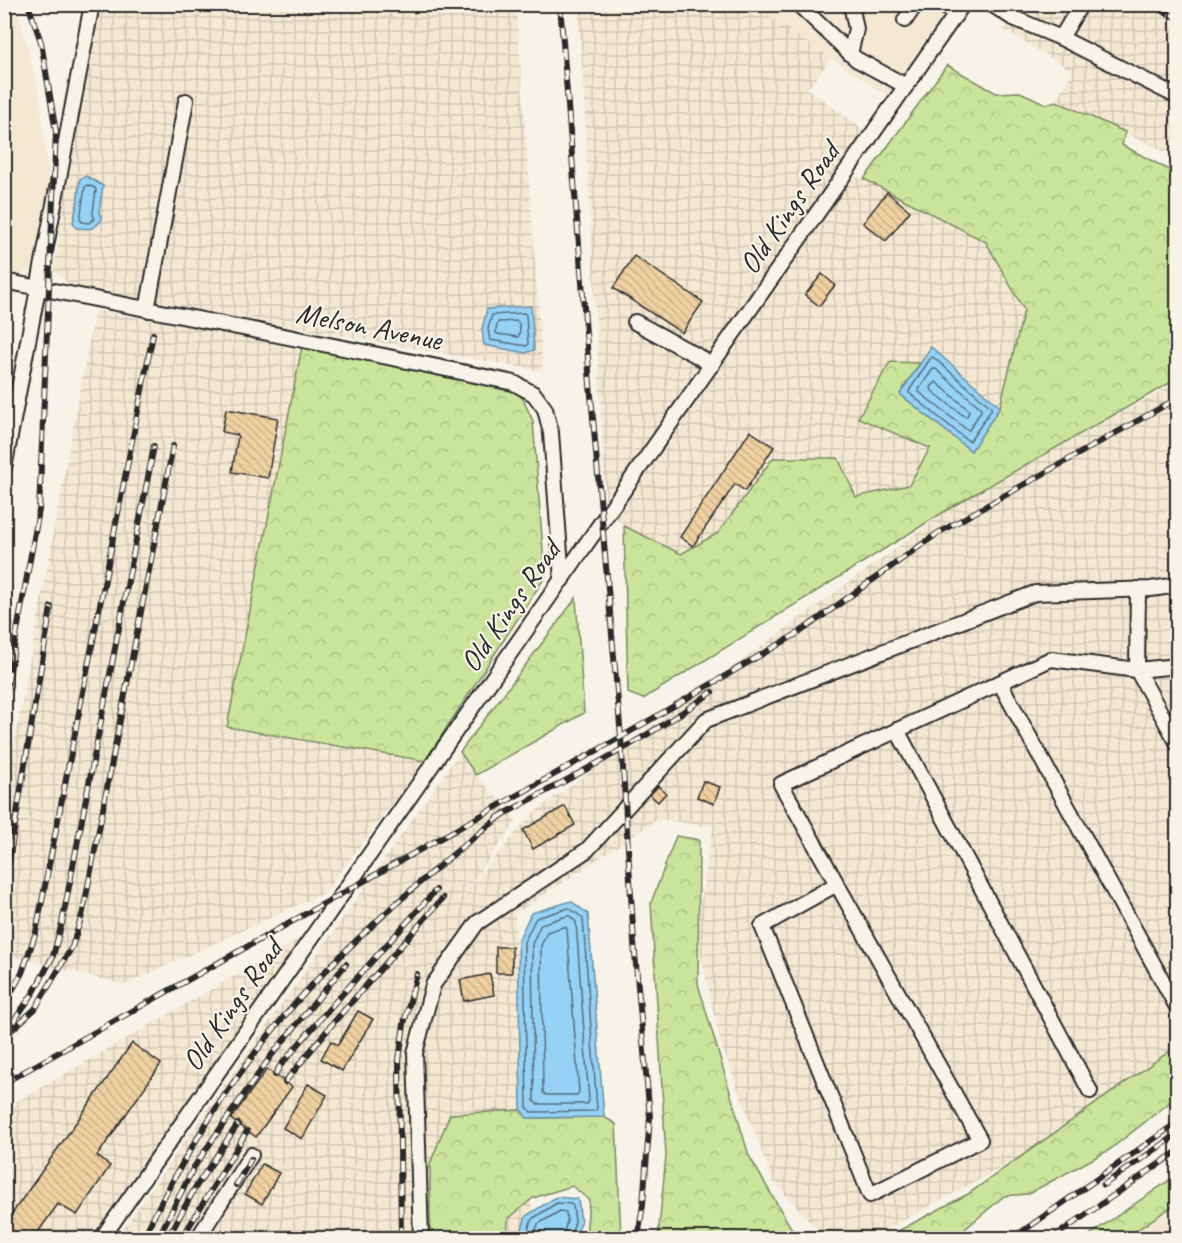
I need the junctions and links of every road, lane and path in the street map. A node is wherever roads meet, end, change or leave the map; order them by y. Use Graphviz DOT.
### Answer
graph roads {
  1 [pos="92,4"];
  2 [pos="798,4"];
  3 [pos="851,4"];
  4 [pos="916,4"];
  5 [pos="942,4"];
  6 [pos="991,4"];
  7 [pos="1081,4"];
  8 [pos="960,9"];
  9 [pos="905,20"];
  10 [pos="1061,38"];
  11 [pos="850,54"];
  12 [pos="906,86"];
  13 [pos="1178,97"];
  14 [pos="186,101"];
  15 [pos="4,281"];
  16 [pos="39,288"];
  17 [pos="147,310"];
  18 [pos="635,322"];
  19 [pos="712,365"];
  20 [pos="4,468"];
  21 [pos="562,580"];
  22 [pos="1178,585"];
  23 [pos="1138,589"];
  24 [pos="1178,666"];
  25 [pos="1137,670"];
  26 [pos="1000,683"];
  27 [pos="897,730"];
  28 [pos="1178,744"];
  29 [pos="837,884"];
  30 [pos="1178,1009"];
  31 [pos="1090,1091"];
  32 [pos="251,1155"];
  33 [pos="1178,1235"];
  34 [pos="102,1239"];
  35 [pos="198,1239"];
  36 [pos="421,1239"];
  37 [pos="1173,1239"];
  1 -- 16 [label="street"];
  2 -- 11 [label="street"];
  3 -- 11 [label="street"];
  4 -- 9 [label="street"];
  5 -- 8 [label="street"];
  6 -- 10 [label="street"];
  7 -- 10 [label="street"];
  8 -- 12 [label="street, Old Kings Road"];
  10 -- 13 [label="street"];
  11 -- 12 [label="street"];
  12 -- 19 [label="street, Old Kings Road"];
  14 -- 17 [label="street"];
  15 -- 16 [label="street, Melson Avenue"];
  16 -- 17 [label="street, Melson Avenue"];
  16 -- 20 [label="street"];
  17 -- 21 [label="street, Melson Avenue"];
  18 -- 19 [label="street"];
  19 -- 21 [label="street, Old Kings Road"];
  21 -- 34 [label="street, Old Kings Road"];
  22 -- 23 [label="street"];
  23 -- 25 [label="street"];
  23 -- 36 [label="street"];
  24 -- 25 [label="street"];
  25 -- 26 [label="street"];
  25 -- 28 [label="street"];
  26 -- 27 [label="street"];
  26 -- 30 [label="street"];
  27 -- 29 [label="street"];
  27 -- 31 [label="street"];
  29 -- 29 [label="street"];
  32 -- 35 [label="street"];
  33 -- 37 [label="street"];
}
